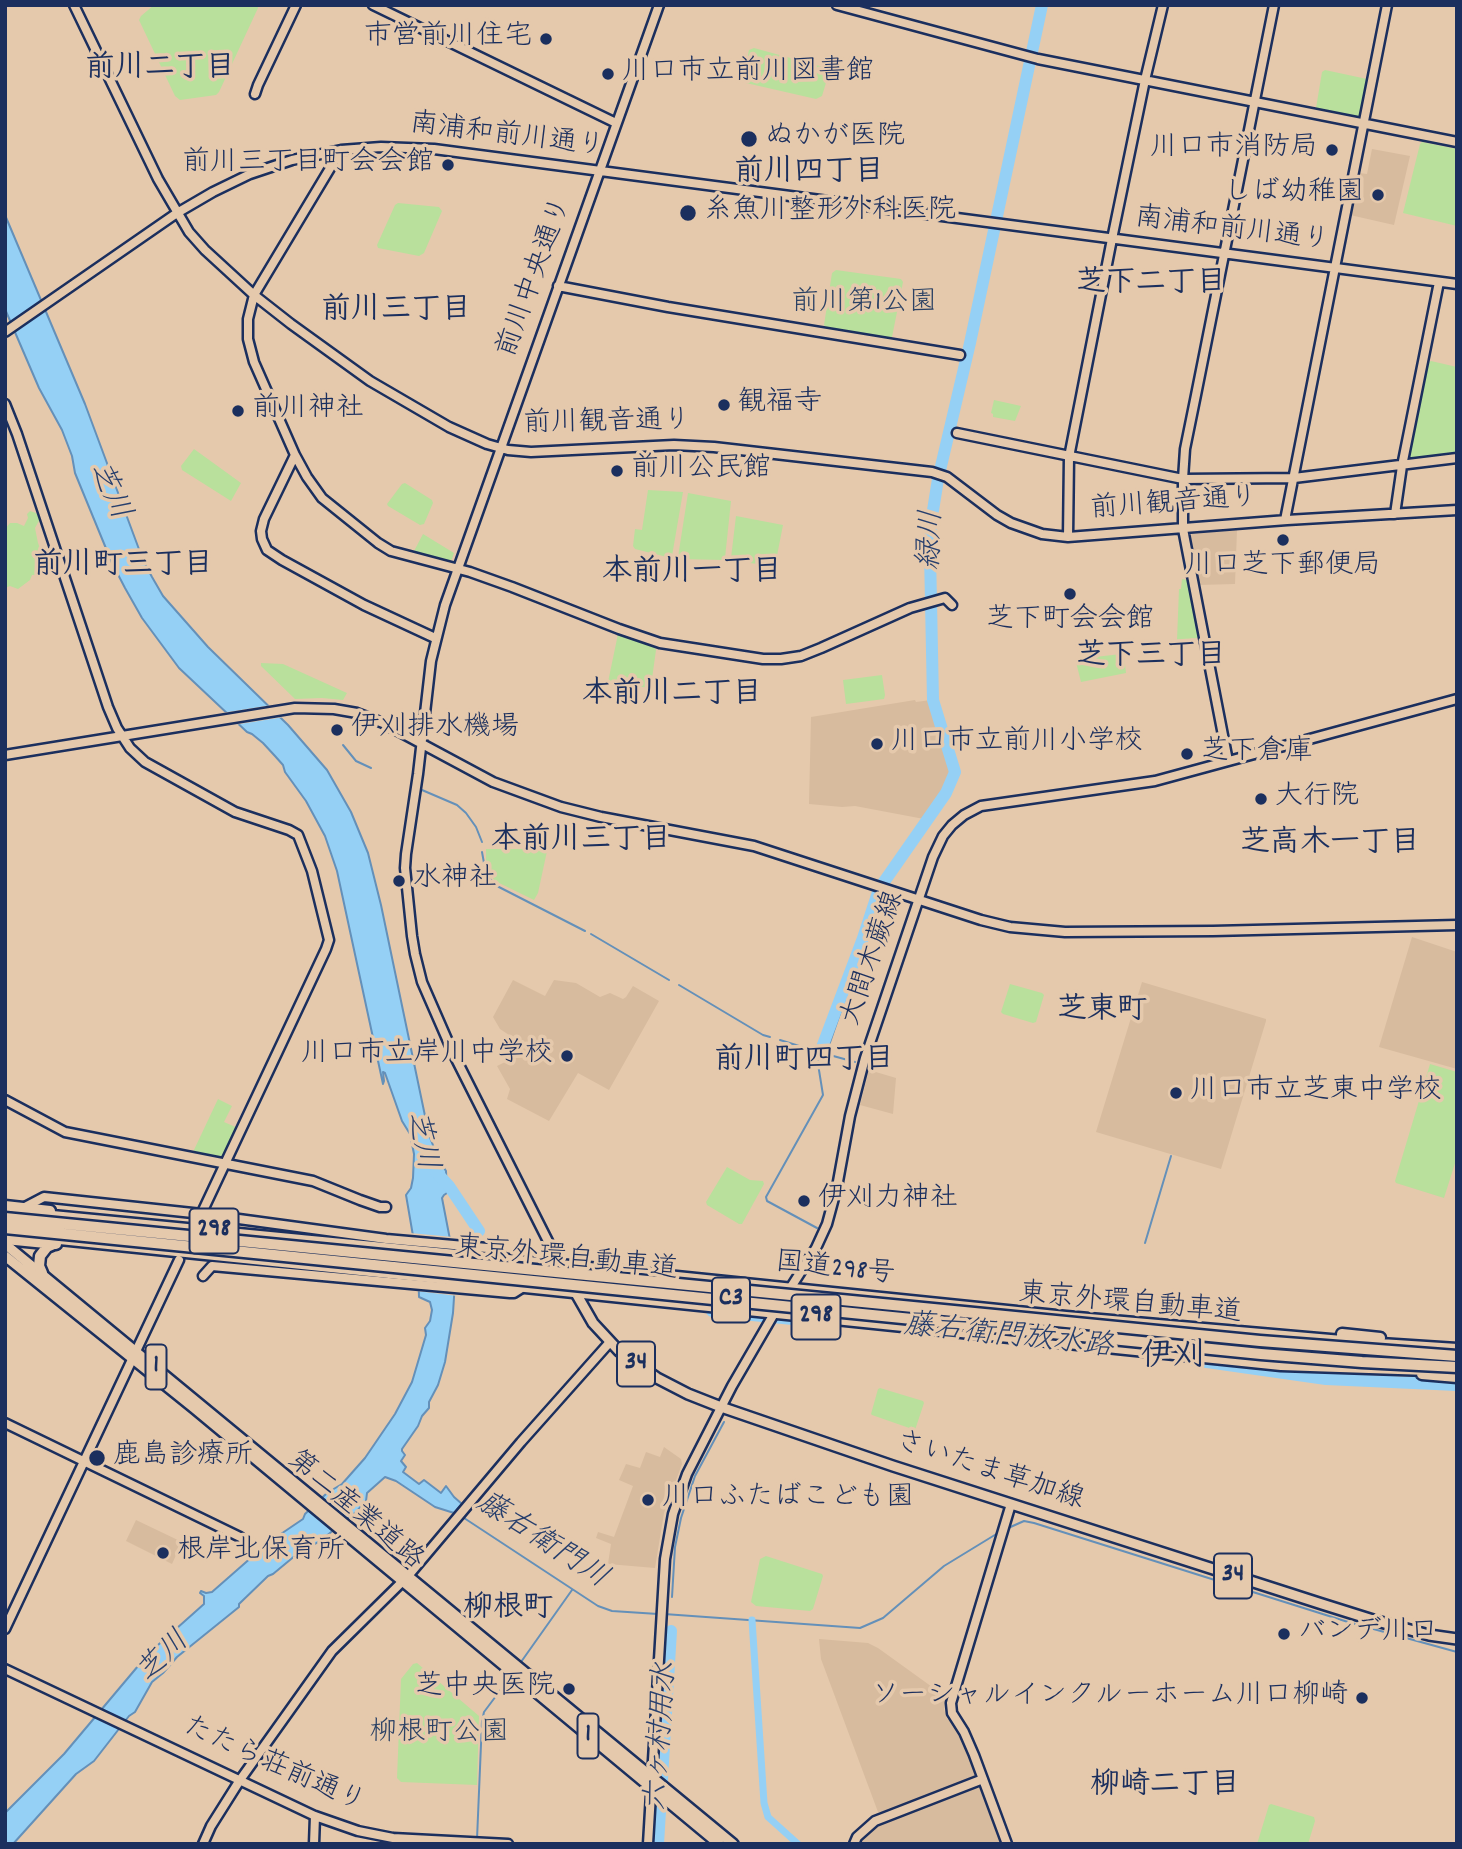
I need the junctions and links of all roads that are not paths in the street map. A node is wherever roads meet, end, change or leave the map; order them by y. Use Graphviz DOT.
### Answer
graph roads {
  1 [pos="74,5"];
  2 [pos="296,5"];
  3 [pos="373,5"];
  4 [pos="659,5"];
  5 [pos="838,5"];
  6 [pos="1163,5"];
  7 [pos="1274,5"];
  8 [pos="1388,5"];
  9 [pos="1145,80"];
  10 [pos="255,94"];
  11 [pos="1254,102"];
  12 [pos="616,123"];
  13 [pos="1363,124"];
  14 [pos="1457,142"];
  15 [pos="341,150"];
  16 [pos="599,171"];
  17 [pos="177,213"];
  18 [pos="1112,239"];
  19 [pos="1224,254"];
  20 [pos="1335,268"];
  21 [pos="1439,282"];
  22 [pos="1457,284"];
  23 [pos="558,286"];
  24 [pos="254,295"];
  25 [pos="5,332"];
  26 [pos="960,355"];
  27 [pos="5,404"];
  28 [pos="957,433"];
  29 [pos="500,448"];
  30 [pos="295,455"];
  31 [pos="1069,457"];
  32 [pos="1457,458"];
  33 [pos="1402,466"];
  34 [pos="1294,478"];
  35 [pos="1183,479"];
  36 [pos="1457,510"];
  37 [pos="1395,514"];
  38 [pos="1285,520"];
  39 [pos="1183,529"];
  40 [pos="1068,537"];
  41 [pos="457,568"];
  42 [pos="952,605"];
  43 [pos="435,638"];
  44 [pos="1457,699"];
  45 [pos="122,737"];
  46 [pos="421,743"];
  47 [pos="5,755"];
  48 [pos="1228,761"];
  49 [pos="919,900"];
  50 [pos="1457,925"];
  51 [pos="5,1100"];
  52 [pos="225,1164"];
  53 [pos="5,1206"];
  54 [pos="386,1207"];
  55 [pos="23,1208"];
  56 [pos="42,1215"];
  57 [pos="5,1217"];
  58 [pos="200,1217"];
  59 [pos="5,1228"];
  60 [pos="217,1232"];
  61 [pos="5,1241"];
  62 [pos="52,1241"];
  63 [pos="386,1244"];
  64 [pos="5,1256"];
  65 [pos="179,1260"];
  66 [pos="560,1265"];
  67 [pos="42,1273"];
  68 [pos="203,1276"];
  69 [pos="388,1277"];
  70 [pos="789,1289"];
  71 [pos="574,1291"];
  72 [pos="775,1312"];
  73 [pos="1180,1327"];
  74 [pos="610,1342"];
  75 [pos="1457,1347"];
  76 [pos="135,1355"];
  77 [pos="1457,1356"];
  78 [pos="1282,1365"];
  79 [pos="1457,1369"];
  80 [pos="1457,1377"];
  81 [pos="721,1407"];
  82 [pos="5,1423"];
  83 [pos="84,1461"];
  84 [pos="1011,1504"];
  85 [pos="240,1537"];
  86 [pos="405,1578"];
  87 [pos="5,1629"];
  88 [pos="1457,1639"];
  89 [pos="5,1668"];
  90 [pos="516,1670"];
  91 [pos="652,1776"];
  92 [pos="983,1779"];
  93 [pos="240,1780"];
  94 [pos="651,1787"];
  95 [pos="662,1790"];
  96 [pos="315,1816"];
  97 [pos="477,1843"];
  98 [pos="203,1844"];
  99 [pos="314,1844"];
  100 [pos="508,1844"];
  101 [pos="648,1844"];
  102 [pos="719,1844"];
  103 [pos="733,1844"];
  104 [pos="854,1844"];
  105 [pos="1007,1844"];
  1 -- 17 [label="street, 前川観音通り"];
  2 -- 10 [label="street"];
  3 -- 12 [label="street"];
  4 -- 12 [label="street, 前川中央通り"];
  5 -- 9 [label="street"];
  6 -- 9 [label="street"];
  7 -- 11 [label="street"];
  8 -- 13 [label="street"];
  9 -- 11 [label="street"];
  9 -- 18 [label="street"];
  11 -- 13 [label="street"];
  11 -- 19 [label="street"];
  12 -- 16 [label="street, 前川中央通り"];
  13 -- 14 [label="street"];
  13 -- 20 [label="street"];
  15 -- 16 [label="street, 南浦和前川通り"];
  15 -- 17 [label="street, 南浦和前川通り"];
  15 -- 24 [label="street"];
  16 -- 18 [label="street, 南浦和前川通り"];
  16 -- 23 [label="street, 前川中央通り"];
  17 -- 24 [label="street, 前川観音通り"];
  17 -- 25 [label="street, 南浦和前川通り"];
  18 -- 19 [label="street, 南浦和前川通り"];
  18 -- 31 [label="street"];
  19 -- 20 [label="street, 南浦和前川通り"];
  19 -- 35 [label="street"];
  20 -- 21 [label="street, 南浦和前川通り"];
  20 -- 34 [label="street"];
  21 -- 22 [label="street, 南浦和前川通り"];
  21 -- 33 [label="street"];
  23 -- 26 [label="street"];
  23 -- 29 [label="street, 前川中央通り"];
  24 -- 29 [label="street, 前川観音通り"];
  24 -- 30 [label="street"];
  27 -- 45 [label="street"];
  28 -- 31 [label="street"];
  29 -- 40 [label="street, 前川観音通り"];
  29 -- 41 [label="street, 前川中央通り"];
  30 -- 41 [label="street"];
  30 -- 43 [label="street"];
  31 -- 35 [label="street"];
  31 -- 40 [label="street"];
  32 -- 33 [label="street"];
  33 -- 34 [label="street"];
  33 -- 37 [label="street"];
  34 -- 35 [label="street"];
  34 -- 38 [label="street"];
  35 -- 39 [label="street"];
  36 -- 37 [label="street, 前川観音通り"];
  37 -- 38 [label="street, 前川観音通り"];
  38 -- 39 [label="street, 前川観音通り"];
  39 -- 40 [label="street, 前川観音通り"];
  39 -- 48 [label="street"];
  41 -- 42 [label="street"];
  41 -- 43 [label="street, 前川中央通り"];
  43 -- 46 [label="street, 前川中央通り"];
  44 -- 48 [label="street, 大間木蕨線"];
  45 -- 46 [label="street"];
  45 -- 47 [label="street"];
  45 -- 52 [label="street"];
  46 -- 49 [label="street"];
  46 -- 66 [label="street, 前川中央通り"];
  48 -- 49 [label="street, 大間木蕨線"];
  49 -- 50 [label="street"];
  49 -- 70 [label="street, 大間木蕨線"];
  51 -- 52 [label="street"];
  52 -- 54 [label="street"];
  52 -- 58 [label="street"];
  53 -- 55 [label="highway, 298"];
  55 -- 58 [label="street"];
  55 -- 60 [label="highway, 298"];
  56 -- 60 [label="highway, 国道298号 / 298"];
  57 -- 77 [label="highway, 東京外環自動車道 / C3, bridge"];
  58 -- 63 [label="street"];
  59 -- 79 [label="highway, 東京外環自動車道 / C3, bridge"];
  60 -- 63 [label="highway, 国道298号 / 298"];
  61 -- 62 [label="highway, 298"];
  61 -- 67 [label="main road, 第二産業道路 / 1"];
  62 -- 67 [label="highway"];
  62 -- 69 [label="highway, 国道298号 / 298"];
  63 -- 66 [label="highway, 国道298号 / 298"];
  64 -- 76 [label="main road, 第二産業道路 / 1"];
  65 -- 76 [label="street"];
  66 -- 70 [label="highway, 国道298号 / 298"];
  66 -- 71 [label="main road, さいたま草加線 / 34"];
  67 -- 76 [label="main road, 第二産業道路 / 1"];
  68 -- 69 [label="street"];
  69 -- 71 [label="highway, 国道298号 / 298"];
  70 -- 72 [label="street, 大間木蕨線"];
  70 -- 73 [label="highway, 国道298号 / 298"];
  71 -- 72 [label="highway, 国道298号 / 298"];
  71 -- 74 [label="main road, さいたま草加線 / 34"];
  72 -- 78 [label="highway, 国道298号 / 298"];
  72 -- 81 [label="street, 大間木蕨線"];
  73 -- 75 [label="highway, 国道298号 / 298"];
  73 -- 75 [label="highway"];
  74 -- 81 [label="main road, さいたま草加線 / 34"];
  74 -- 86 [label="street"];
  76 -- 83 [label="street"];
  76 -- 86 [label="main road, 第二産業道路 / 1"];
  78 -- 79 [label="highway, 国道298号 / 298"];
  78 -- 80 [label="highway"];
  81 -- 84 [label="main road, さいたま草加線 / 34"];
  81 -- 91 [label="street, 大間木蕨線"];
  82 -- 83 [label="street"];
  83 -- 85 [label="street"];
  83 -- 87 [label="street"];
  84 -- 88 [label="main road, さいたま草加線 / 34"];
  84 -- 92 [label="street"];
  86 -- 90 [label="main road, 第二産業道路 / 1"];
  86 -- 93 [label="street"];
  89 -- 93 [label="street, たたら荘前通り"];
  90 -- 91 [label="main road, 第二産業道路 / 1"];
  90 -- 94 [label="main road, 第二産業道路 / 1"];
  91 -- 94 [label="street, 大間木蕨線"];
  91 -- 95 [label="main road, 第二産業道路 / 1"];
  92 -- 104 [label="street"];
  92 -- 105 [label="street"];
  93 -- 96 [label="street, たたら荘前通り"];
  93 -- 98 [label="street"];
  94 -- 95 [label="main road, 第二産業道路 / 1"];
  94 -- 101 [label="street, 大間木蕨線"];
  95 -- 102 [label="main road, 第二産業道路 / 1"];
  95 -- 103 [label="main road, 第二産業道路 / 1"];
  96 -- 97 [label="street, たたら荘前通り"];
  96 -- 99 [label="street"];
  97 -- 100 [label="street, たたら荘前通り"];
}
